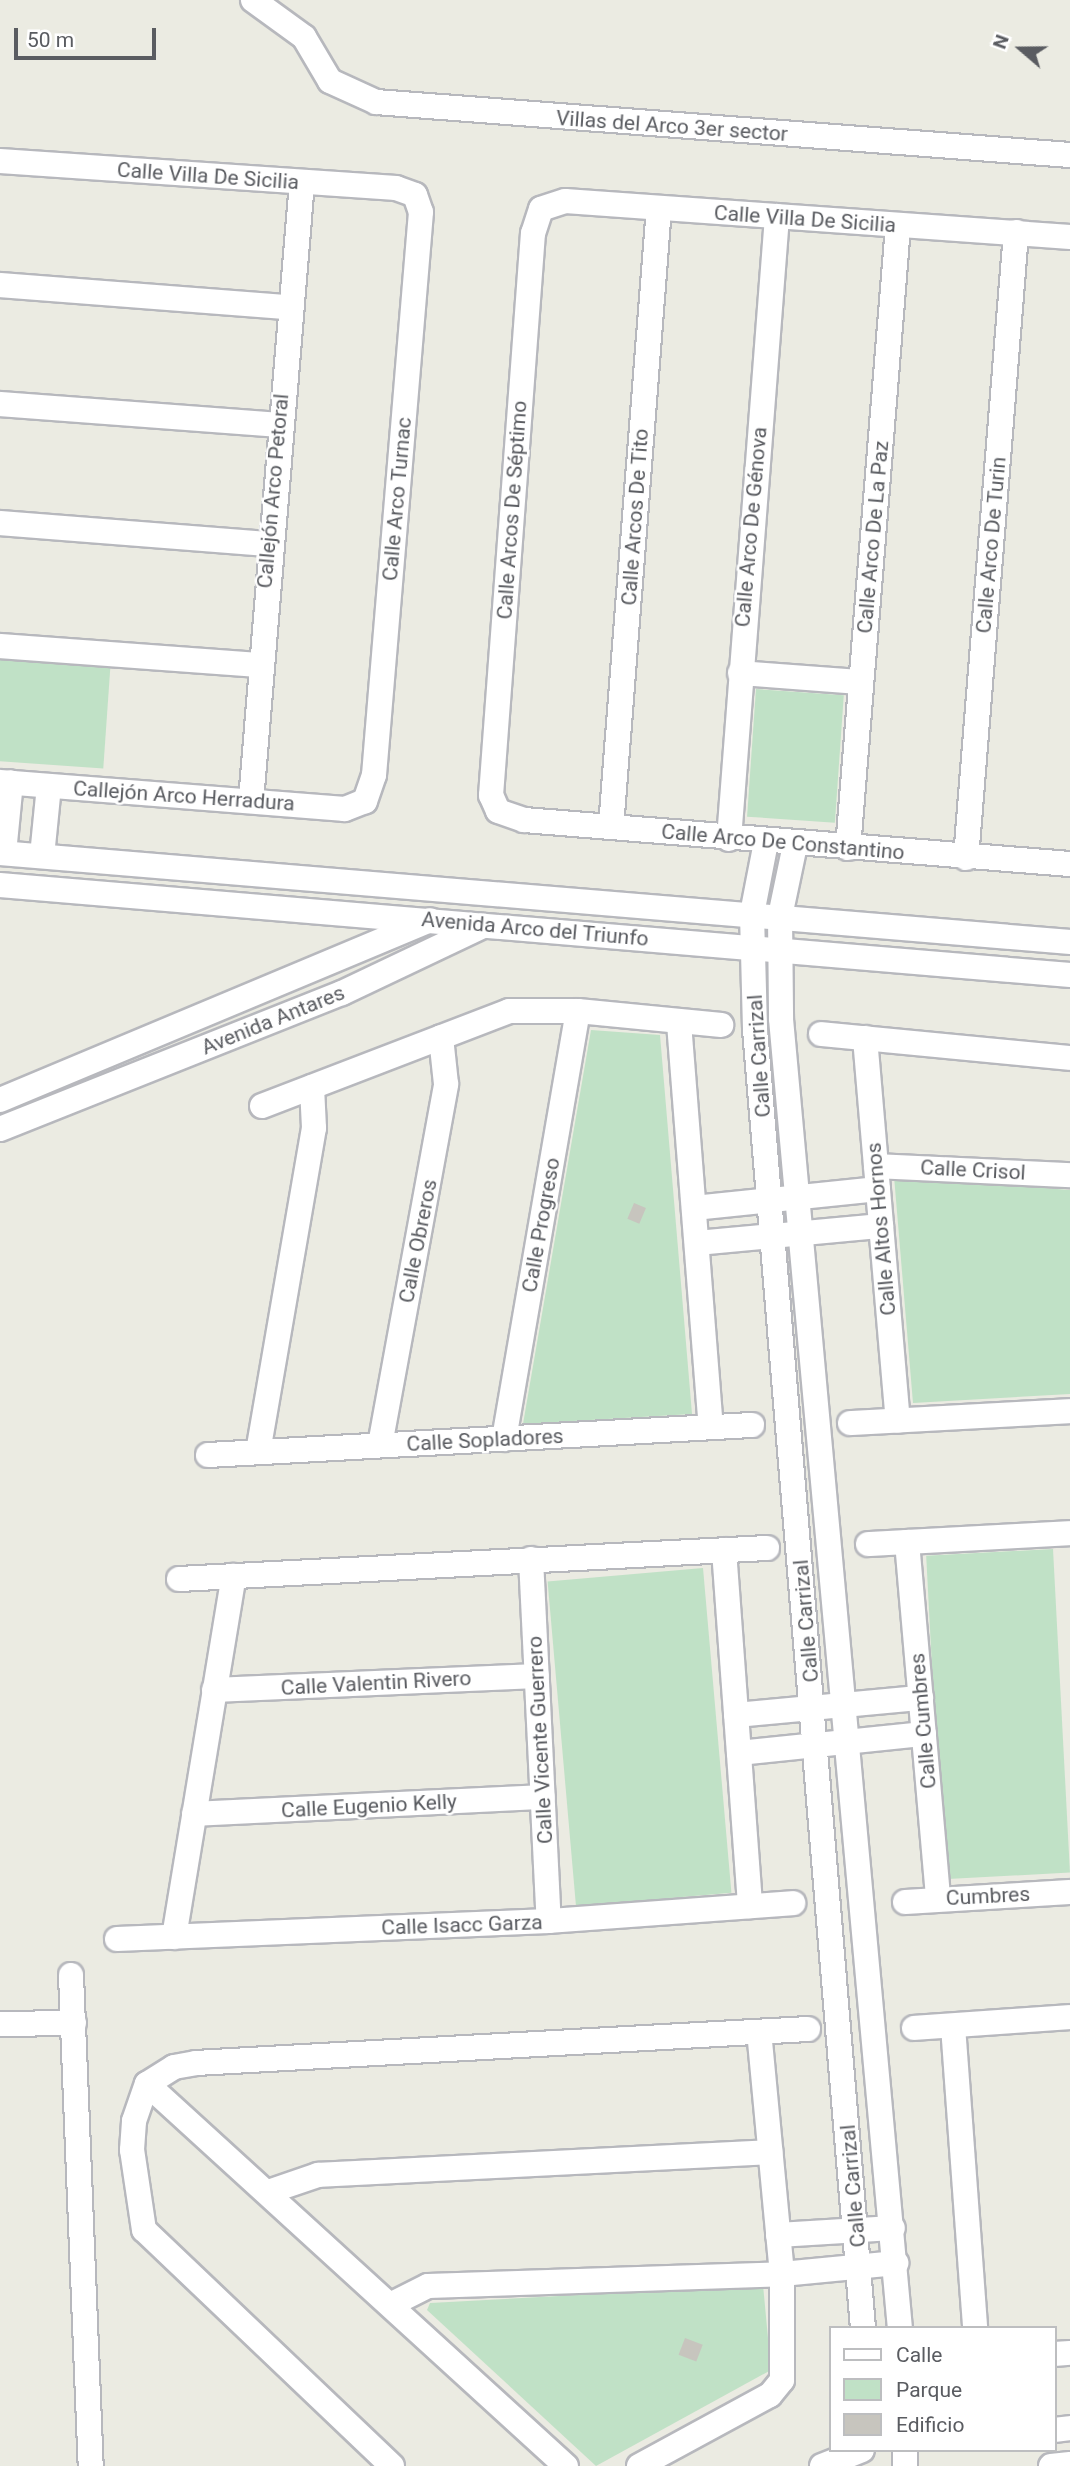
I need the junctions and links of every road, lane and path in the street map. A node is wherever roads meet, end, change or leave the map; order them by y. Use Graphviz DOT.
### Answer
graph roads {
  1 [pos="253,0"];
  2 [pos="1070,155"];
  3 [pos="0,161"];
  4 [pos="302,182"];
  5 [pos="415,195"];
  6 [pos="659,208"];
  7 [pos="541,209"];
  8 [pos="776,216"];
  9 [pos="898,226"];
  10 [pos="1016,232"];
  11 [pos="1070,237"];
  12 [pos="0,285"];
  13 [pos="289,307"];
  14 [pos="0,404"];
  15 [pos="278,425"];
  16 [pos="0,523"];
  17 [pos="268,544"];
  18 [pos="0,646"];
  19 [pos="260,665"];
  20 [pos="740,673"];
  21 [pos="862,682"];
  22 [pos="5,782"];
  23 [pos="48,786"];
  24 [pos="251,801"];
  25 [pos="365,802"];
  26 [pos="498,811"];
  27 [pos="611,827"];
  28 [pos="729,839"];
  29 [pos="766,842"];
  30 [pos="795,845"];
  31 [pos="848,848"];
  32 [pos="2,853"];
  33 [pos="41,856"];
  34 [pos="966,858"];
  35 [pos="1070,864"];
  36 [pos="0,885"];
  37 [pos="484,892"];
  38 [pos="539,897"];
  39 [pos="752,914"];
  40 [pos="779,916"];
  41 [pos="432,920"];
  42 [pos="485,925"];
  43 [pos="1070,942"];
  44 [pos="753,949"];
  45 [pos="778,951"];
  46 [pos="1070,975"];
  47 [pos="578,1011"];
  48 [pos="679,1023"];
  49 [pos="721,1025"];
  50 [pos="821,1034"];
  51 [pos="441,1037"];
  52 [pos="865,1038"];
  53 [pos="1070,1058"];
  54 [pos="312,1087"];
  55 [pos="0,1100"];
  56 [pos="262,1106"];
  57 [pos="0,1129"];
  58 [pos="1070,1175"];
  59 [pos="877,1177"];
  60 [pos="802,1197"];
  61 [pos="770,1200"];
  62 [pos="694,1208"];
  63 [pos="881,1226"];
  64 [pos="804,1233"];
  65 [pos="773,1236"];
  66 [pos="697,1243"];
  67 [pos="1070,1411"];
  68 [pos="898,1421"];
  69 [pos="850,1423"];
  70 [pos="752,1425"];
  71 [pos="711,1427"];
  72 [pos="504,1439"];
  73 [pos="380,1445"];
  74 [pos="258,1452"];
  75 [pos="208,1455"];
  76 [pos="1070,1533"];
  77 [pos="907,1542"];
  78 [pos="868,1544"];
  79 [pos="768,1548"];
  80 [pos="724,1550"];
  81 [pos="531,1559"];
  82 [pos="234,1576"];
  83 [pos="179,1579"];
  84 [pos="537,1676"];
  85 [pos="214,1690"];
  86 [pos="921,1698"];
  87 [pos="844,1705"];
  88 [pos="814,1708"];
  89 [pos="736,1715"];
  90 [pos="924,1734"];
  91 [pos="847,1742"];
  92 [pos="817,1745"];
  93 [pos="739,1753"];
  94 [pos="543,1797"];
  95 [pos="194,1814"];
  96 [pos="1070,1892"];
  97 [pos="938,1899"];
  98 [pos="905,1902"];
  99 [pos="793,1903"];
  100 [pos="750,1906"];
  101 [pos="549,1922"];
  102 [pos="174,1937"];
  103 [pos="117,1940"];
  104 [pos="71,1975"];
  105 [pos="1070,2017"];
  106 [pos="74,2023"];
  107 [pos="0,2024"];
  108 [pos="953,2026"];
  109 [pos="914,2028"];
  110 [pos="808,2029"];
  111 [pos="759,2032"];
  112 [pos="148,2084"];
  113 [pos="770,2152"];
  114 [pos="271,2192"];
  115 [pos="893,2228"];
  116 [pos="856,2230"];
  117 [pos="778,2235"];
  118 [pos="895,2263"];
  119 [pos="859,2266"];
  120 [pos="782,2274"];
  121 [pos="392,2304"];
  122 [pos="863,2326"];
  123 [pos="900,2326"];
  124 [pos="975,2326"];
  125 [pos="857,2452"];
  126 [pos="1070,2464"];
  127 [pos="91,2466"];
  128 [pos="392,2466"];
  129 [pos="566,2466"];
  130 [pos="639,2466"];
  131 [pos="822,2466"];
  132 [pos="1051,2466"];
  1 -- 2 [label="street, Villas del Arco 3er sector"];
  3 -- 4 [label="street, Calle Villa De Sicilia"];
  4 -- 5 [label="street, Calle Villa De Sicilia"];
  4 -- 13 [label="street, Callejón Arco Petoral"];
  5 -- 25 [label="street, Calle Arco Turnac"];
  6 -- 7 [label="street, Calle Villa De Sicilia"];
  6 -- 8 [label="street, Calle Villa De Sicilia"];
  6 -- 27 [label="street, Calle Arcos De Tito"];
  7 -- 26 [label="street, Calle Arcos De Séptimo"];
  8 -- 9 [label="street, Calle Villa De Sicilia"];
  8 -- 20 [label="street, Calle Arco De Génova"];
  9 -- 10 [label="street, Calle Villa De Sicilia"];
  9 -- 21 [label="street, Calle Arco De La Paz"];
  10 -- 11 [label="street, Calle Villa De Sicilia"];
  10 -- 34 [label="street, Calle Arco De Turin"];
  12 -- 13 [label="street"];
  13 -- 15 [label="street, Callejón Arco Petoral"];
  14 -- 15 [label="street"];
  15 -- 17 [label="street, Callejón Arco Petoral"];
  16 -- 17 [label="street"];
  17 -- 19 [label="street, Callejón Arco Petoral"];
  18 -- 19 [label="street"];
  19 -- 24 [label="street, Callejón Arco Petoral"];
  20 -- 21 [label="street"];
  20 -- 28 [label="street, Calle Arco De Génova"];
  21 -- 31 [label="street, Calle Arco De La Paz"];
  22 -- 23 [label="street, Callejón Arco Herradura"];
  22 -- 32 [label="street"];
  23 -- 24 [label="street, Callejón Arco Herradura"];
  23 -- 33 [label="street"];
  24 -- 25 [label="street, Callejón Arco Herradura"];
  26 -- 27 [label="street, Calle Arco De Constantino"];
  27 -- 28 [label="street, Calle Arco De Constantino"];
  28 -- 29 [label="street, Calle Arco De Constantino"];
  29 -- 30 [label="street, Calle Arco De Constantino"];
  29 -- 39 [label="street, Calle Carrizal"];
  30 -- 31 [label="street, Calle Arco De Constantino"];
  30 -- 40 [label="street, Calle Carrizal"];
  31 -- 34 [label="street, Calle Arco De Constantino"];
  32 -- 33 [label="street, Avenida Arco del Triunfo"];
  33 -- 37 [label="street, Avenida Arco del Triunfo"];
  34 -- 35 [label="street, Calle Arco De Constantino"];
  36 -- 41 [label="street, Avenida Arco del Triunfo"];
  37 -- 38 [label="street, Avenida Arco del Triunfo"];
  37 -- 41 [label="street, Avenida Antares"];
  38 -- 39 [label="street, Avenida Arco del Triunfo"];
  38 -- 42 [label="street, Avenida Antares"];
  39 -- 40 [label="street, Avenida Arco del Triunfo"];
  39 -- 44 [label="street, Calle Carrizal"];
  40 -- 43 [label="street, Avenida Arco del Triunfo"];
  40 -- 45 [label="street, Calle Carrizal"];
  41 -- 42 [label="street, Avenida Arco del Triunfo"];
  41 -- 55 [label="street, Avenida Antares"];
  42 -- 44 [label="street, Avenida Arco del Triunfo"];
  42 -- 57 [label="street, Avenida Antares"];
  44 -- 45 [label="street, Avenida Arco del Triunfo"];
  44 -- 61 [label="street, Calle Carrizal"];
  45 -- 46 [label="street, Avenida Arco del Triunfo"];
  45 -- 60 [label="street, Calle Carrizal"];
  47 -- 48 [label="street"];
  47 -- 51 [label="street"];
  47 -- 72 [label="street, Calle Progreso"];
  48 -- 49 [label="street"];
  48 -- 62 [label="street"];
  50 -- 52 [label="street"];
  51 -- 54 [label="street"];
  51 -- 73 [label="street, Calle Obreros"];
  52 -- 53 [label="street"];
  52 -- 59 [label="street, Calle Altos Hornos"];
  54 -- 56 [label="street"];
  54 -- 74 [label="street"];
  58 -- 59 [label="street, Calle Crisol"];
  59 -- 60 [label="street, Calle Crisol"];
  59 -- 63 [label="street, Calle Altos Hornos"];
  60 -- 61 [label="street, Calle Crisol"];
  60 -- 64 [label="street, Calle Carrizal"];
  61 -- 62 [label="street, Calle Crisol"];
  61 -- 65 [label="street, Calle Carrizal"];
  62 -- 66 [label="street"];
  63 -- 64 [label="street"];
  63 -- 68 [label="street, Calle Altos Hornos"];
  64 -- 65 [label="street"];
  64 -- 87 [label="street, Calle Carrizal"];
  65 -- 66 [label="street"];
  65 -- 88 [label="street, Calle Carrizal"];
  66 -- 71 [label="street"];
  67 -- 68 [label="street"];
  68 -- 69 [label="street"];
  70 -- 71 [label="street, Calle Sopladores"];
  71 -- 72 [label="street, Calle Sopladores"];
  72 -- 73 [label="street, Calle Sopladores"];
  73 -- 74 [label="street, Calle Sopladores"];
  74 -- 75 [label="street, Calle Sopladores"];
  76 -- 77 [label="street"];
  77 -- 78 [label="street"];
  77 -- 86 [label="street, Calle Cumbres"];
  79 -- 80 [label="street"];
  80 -- 81 [label="street"];
  80 -- 89 [label="street"];
  81 -- 82 [label="street"];
  81 -- 84 [label="street, Calle Vicente Guerrero"];
  82 -- 83 [label="street"];
  82 -- 85 [label="street"];
  84 -- 85 [label="street, Calle Valentin Rivero"];
  84 -- 94 [label="street, Calle Vicente Guerrero"];
  85 -- 95 [label="street"];
  86 -- 87 [label="street"];
  86 -- 90 [label="street, Calle Cumbres"];
  87 -- 88 [label="street"];
  87 -- 91 [label="street, Calle Carrizal"];
  88 -- 89 [label="street"];
  88 -- 92 [label="street, Calle Carrizal"];
  89 -- 93 [label="street"];
  90 -- 91 [label="street"];
  90 -- 97 [label="street, Calle Cumbres"];
  91 -- 92 [label="street"];
  91 -- 115 [label="street, Calle Carrizal"];
  92 -- 93 [label="street"];
  92 -- 116 [label="street, Calle Carrizal"];
  93 -- 100 [label="street"];
  94 -- 95 [label="street, Calle Eugenio Kelly"];
  94 -- 101 [label="street, Calle Vicente Guerrero"];
  95 -- 102 [label="street"];
  96 -- 97 [label="street, Cumbres"];
  97 -- 98 [label="street, Cumbres"];
  99 -- 100 [label="street, Calle Isacc Garza"];
  100 -- 101 [label="street, Calle Isacc Garza"];
  101 -- 102 [label="street, Calle Isacc Garza"];
  102 -- 103 [label="street, Calle Isacc Garza"];
  104 -- 106 [label="street"];
  105 -- 108 [label="street"];
  106 -- 107 [label="street"];
  106 -- 127 [label="street"];
  108 -- 109 [label="street"];
  108 -- 124 [label="street"];
  110 -- 111 [label="street"];
  111 -- 112 [label="street"];
  111 -- 113 [label="street"];
  112 -- 114 [label="street"];
  112 -- 128 [label="street"];
  113 -- 114 [label="street"];
  113 -- 117 [label="street"];
  114 -- 121 [label="street"];
  115 -- 116 [label="street"];
  115 -- 118 [label="street, Calle Carrizal"];
  116 -- 117 [label="street"];
  116 -- 119 [label="street, Calle Carrizal"];
  117 -- 120 [label="street"];
  118 -- 119 [label="street"];
  118 -- 123 [label="street, Calle Carrizal"];
  119 -- 120 [label="street"];
  119 -- 122 [label="street, Calle Carrizal"];
  120 -- 121 [label="street"];
  120 -- 130 [label="street"];
  121 -- 129 [label="street"];
  125 -- 131 [label="street"];
  126 -- 132 [label="street"];
}
